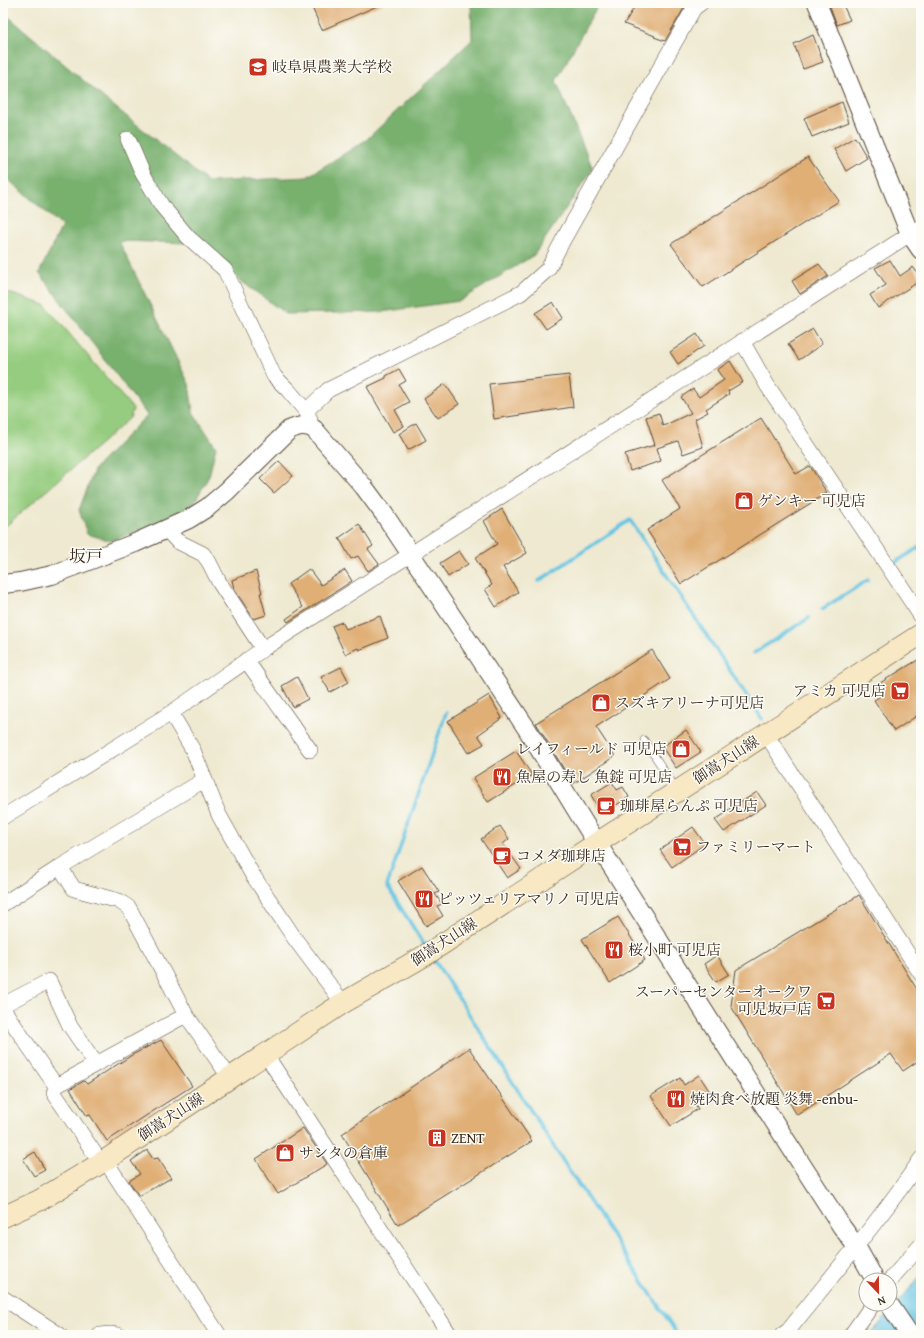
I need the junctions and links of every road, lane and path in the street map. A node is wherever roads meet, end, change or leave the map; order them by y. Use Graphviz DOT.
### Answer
graph roads {
  1 [pos="701,3"];
  2 [pos="817,3"];
  3 [pos="128,139"];
  4 [pos="915,230"];
  5 [pos="921,250"];
  6 [pos="742,341"];
  7 [pos="307,419"];
  8 [pos="167,530"];
  9 [pos="411,554"];
  10 [pos="3,584"];
  11 [pos="921,616"];
  12 [pos="921,634"];
  13 [pos="263,649"];
  14 [pos="246,660"];
  15 [pos="171,713"];
  16 [pos="766,734"];
  17 [pos="644,740"];
  18 [pos="310,750"];
  19 [pos="204,780"];
  20 [pos="678,792"];
  21 [pos="3,817"];
  22 [pos="597,843"];
  23 [pos="60,867"];
  24 [pos="3,904"];
  25 [pos="921,974"];
  26 [pos="343,1003"];
  27 [pos="3,1005"];
  28 [pos="3,1009"];
  29 [pos="186,1015"];
  30 [pos="266,1054"];
  31 [pos="96,1064"];
  32 [pos="230,1078"];
  33 [pos="56,1086"];
  34 [pos="921,1159"];
  35 [pos="103,1161"];
  36 [pos="3,1217"];
  37 [pos="921,1245"];
  38 [pos="856,1246"];
  39 [pos="871,1272"];
  40 [pos="897,1272"];
  41 [pos="3,1298"];
  42 [pos="875,1312"];
  43 [pos="891,1312"];
  44 [pos="60,1335"];
  45 [pos="100,1335"];
  46 [pos="118,1335"];
  47 [pos="219,1335"];
  48 [pos="450,1335"];
  49 [pos="782,1335"];
  50 [pos="851,1335"];
  51 [pos="910,1335"];
  1 -- 7 [label="street"];
  2 -- 4 [label="street"];
  3 -- 7 [label="street"];
  4 -- 5 [label="street"];
  4 -- 6 [label="street"];
  6 -- 9 [label="street"];
  6 -- 11 [label="street"];
  7 -- 8 [label="street"];
  7 -- 9 [label="street"];
  8 -- 10 [label="street"];
  8 -- 13 [label="street"];
  9 -- 13 [label="street"];
  9 -- 22 [label="street"];
  12 -- 16 [label="main road, 御嵩犬山線"];
  13 -- 14 [label="street"];
  14 -- 15 [label="street"];
  14 -- 18 [label="street"];
  15 -- 19 [label="street"];
  15 -- 21 [label="street"];
  16 -- 20 [label="main road, 御嵩犬山線"];
  16 -- 25 [label="street"];
  17 -- 20 [label="lane"];
  19 -- 23 [label="street"];
  19 -- 26 [label="street"];
  20 -- 22 [label="main road, 御嵩犬山線"];
  22 -- 26 [label="main road, 御嵩犬山線"];
  22 -- 38 [label="street"];
  23 -- 24 [label="street"];
  23 -- 29 [label="street"];
  26 -- 30 [label="main road, 御嵩犬山線"];
  27 -- 31 [label="street"];
  28 -- 33 [label="street"];
  29 -- 31 [label="street"];
  29 -- 32 [label="street"];
  30 -- 32 [label="main road, 御嵩犬山線"];
  30 -- 48 [label="street"];
  31 -- 33 [label="street"];
  32 -- 35 [label="main road, 御嵩犬山線"];
  33 -- 35 [label="street"];
  34 -- 38 [label="street"];
  35 -- 36 [label="main road, 御嵩犬山線"];
  35 -- 47 [label="street"];
  37 -- 40 [label="street"];
  38 -- 39 [label="street"];
  38 -- 49 [label="street"];
  41 -- 44 [label="street"];
  42 -- 50 [label="street"];
  43 -- 51 [label="street"];
  45 -- 46 [label="street"];
}
